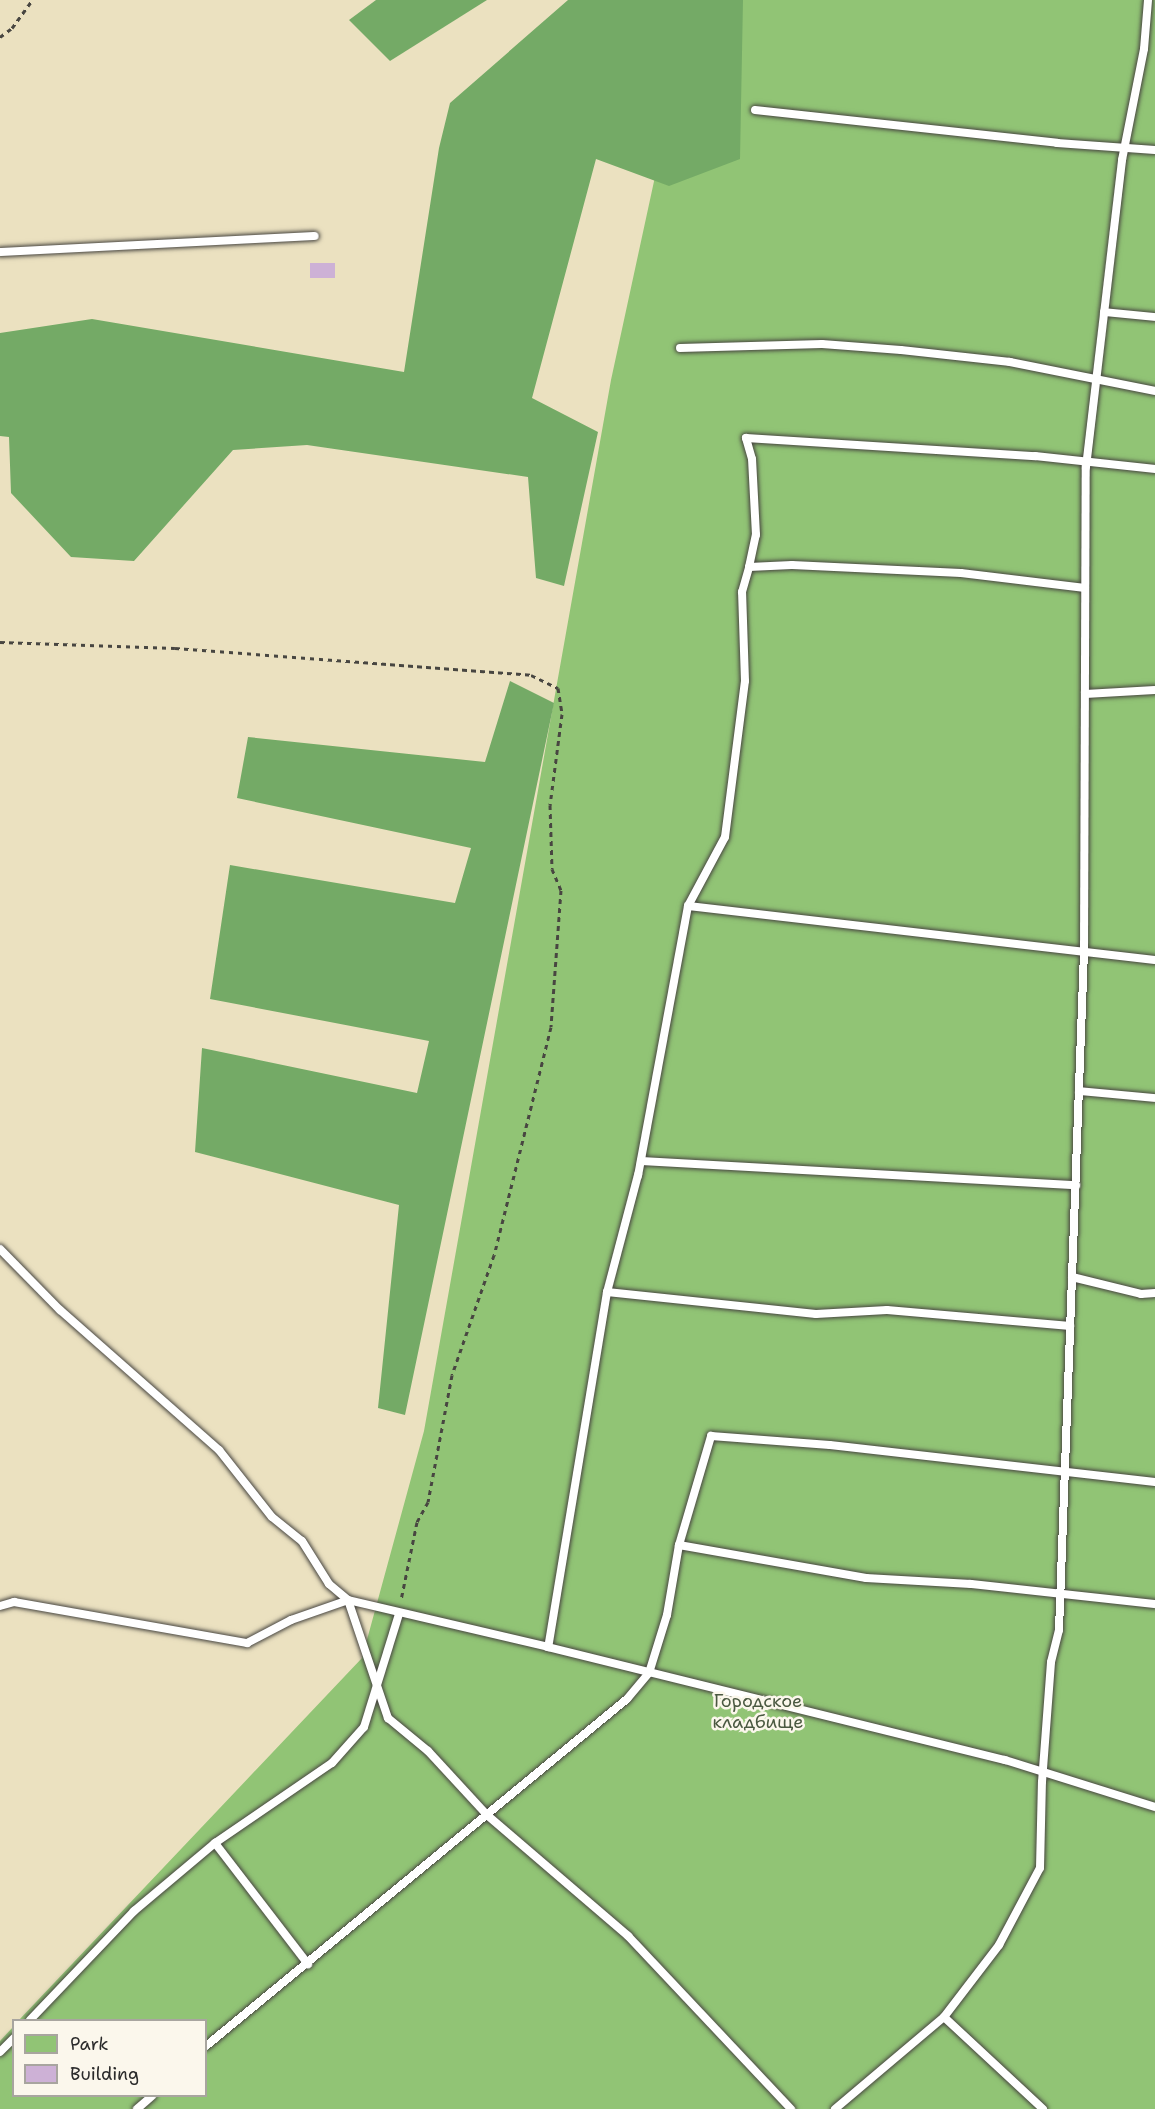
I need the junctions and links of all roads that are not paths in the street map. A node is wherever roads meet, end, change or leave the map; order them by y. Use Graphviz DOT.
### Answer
graph roads {
  1 [pos="1148,0"];
  2 [pos="755,110"];
  3 [pos="1125,148"];
  4 [pos="1155,150"];
  5 [pos="315,236"];
  6 [pos="0,252"];
  7 [pos="1104,312"];
  8 [pos="1155,317"];
  9 [pos="680,348"];
  10 [pos="1096,380"];
  11 [pos="1155,391"];
  12 [pos="1086,462"];
  13 [pos="1155,469"];
  14 [pos="749,567"];
  15 [pos="1085,588"];
  16 [pos="1155,690"];
  17 [pos="1085,694"];
  18 [pos="688,906"];
  19 [pos="1084,952"];
  20 [pos="1155,960"];
  21 [pos="1079,1090"];
  22 [pos="1155,1098"];
  23 [pos="641,1161"];
  24 [pos="1076,1185"];
  25 [pos="0,1249"];
  26 [pos="1072,1277"];
  27 [pos="607,1292"];
  28 [pos="1155,1293"];
  29 [pos="1070,1326"];
  30 [pos="1065,1474"];
  31 [pos="1155,1482"];
  32 [pos="679,1545"];
  33 [pos="1060,1594"];
  34 [pos="348,1600"];
  35 [pos="1155,1604"];
  36 [pos="0,1606"];
  37 [pos="399,1614"];
  38 [pos="548,1647"];
  39 [pos="649,1673"];
  40 [pos="377,1685"];
  41 [pos="1043,1771"];
  42 [pos="1155,1807"];
  43 [pos="487,1815"];
  44 [pos="215,1843"];
  45 [pos="308,1964"];
  46 [pos="944,2017"];
  47 [pos="31,2019"];
  48 [pos="12,2040"];
  49 [pos="207,2045"];
  50 [pos="0,2052"];
  51 [pos="151,2097"];
  52 [pos="137,2109"];
  53 [pos="791,2109"];
  54 [pos="835,2109"];
  55 [pos="1043,2109"];
  1 -- 3 [label="lane"];
  2 -- 3 [label="lane"];
  3 -- 4 [label="lane"];
  3 -- 7 [label="lane"];
  5 -- 6 [label="lane"];
  7 -- 8 [label="lane"];
  7 -- 10 [label="lane"];
  9 -- 10 [label="lane"];
  10 -- 11 [label="lane"];
  10 -- 12 [label="lane"];
  12 -- 13 [label="lane"];
  12 -- 14 [label="lane"];
  12 -- 15 [label="lane"];
  14 -- 15 [label="lane"];
  14 -- 18 [label="lane"];
  15 -- 17 [label="lane"];
  16 -- 17 [label="lane"];
  17 -- 19 [label="lane"];
  18 -- 19 [label="lane"];
  18 -- 23 [label="lane"];
  19 -- 20 [label="lane"];
  19 -- 21 [label="lane"];
  21 -- 22 [label="lane"];
  21 -- 24 [label="lane"];
  23 -- 24 [label="lane"];
  23 -- 27 [label="lane"];
  24 -- 26 [label="lane"];
  25 -- 34 [label="lane"];
  26 -- 28 [label="lane"];
  26 -- 29 [label="lane"];
  27 -- 29 [label="lane"];
  27 -- 38 [label="lane"];
  29 -- 30 [label="lane"];
  30 -- 31 [label="lane"];
  30 -- 32 [label="lane"];
  30 -- 33 [label="lane"];
  32 -- 33 [label="lane"];
  32 -- 39 [label="lane"];
  33 -- 35 [label="lane"];
  33 -- 41 [label="lane"];
  34 -- 36 [label="lane"];
  34 -- 37 [label="lane"];
  34 -- 40 [label="lane"];
  37 -- 38 [label="lane"];
  37 -- 40 [label="lane"];
  38 -- 39 [label="lane"];
  39 -- 41 [label="lane"];
  39 -- 43 [label="lane"];
  40 -- 43 [label="lane"];
  40 -- 44 [label="lane"];
  41 -- 42 [label="lane"];
  41 -- 46 [label="lane"];
  43 -- 45 [label="lane"];
  43 -- 53 [label="lane"];
  44 -- 45 [label="lane"];
  44 -- 47 [label="lane"];
  45 -- 49 [label="lane"];
  46 -- 54 [label="lane"];
  46 -- 55 [label="lane"];
  48 -- 50 [label="lane"];
  51 -- 52 [label="lane"];
}
